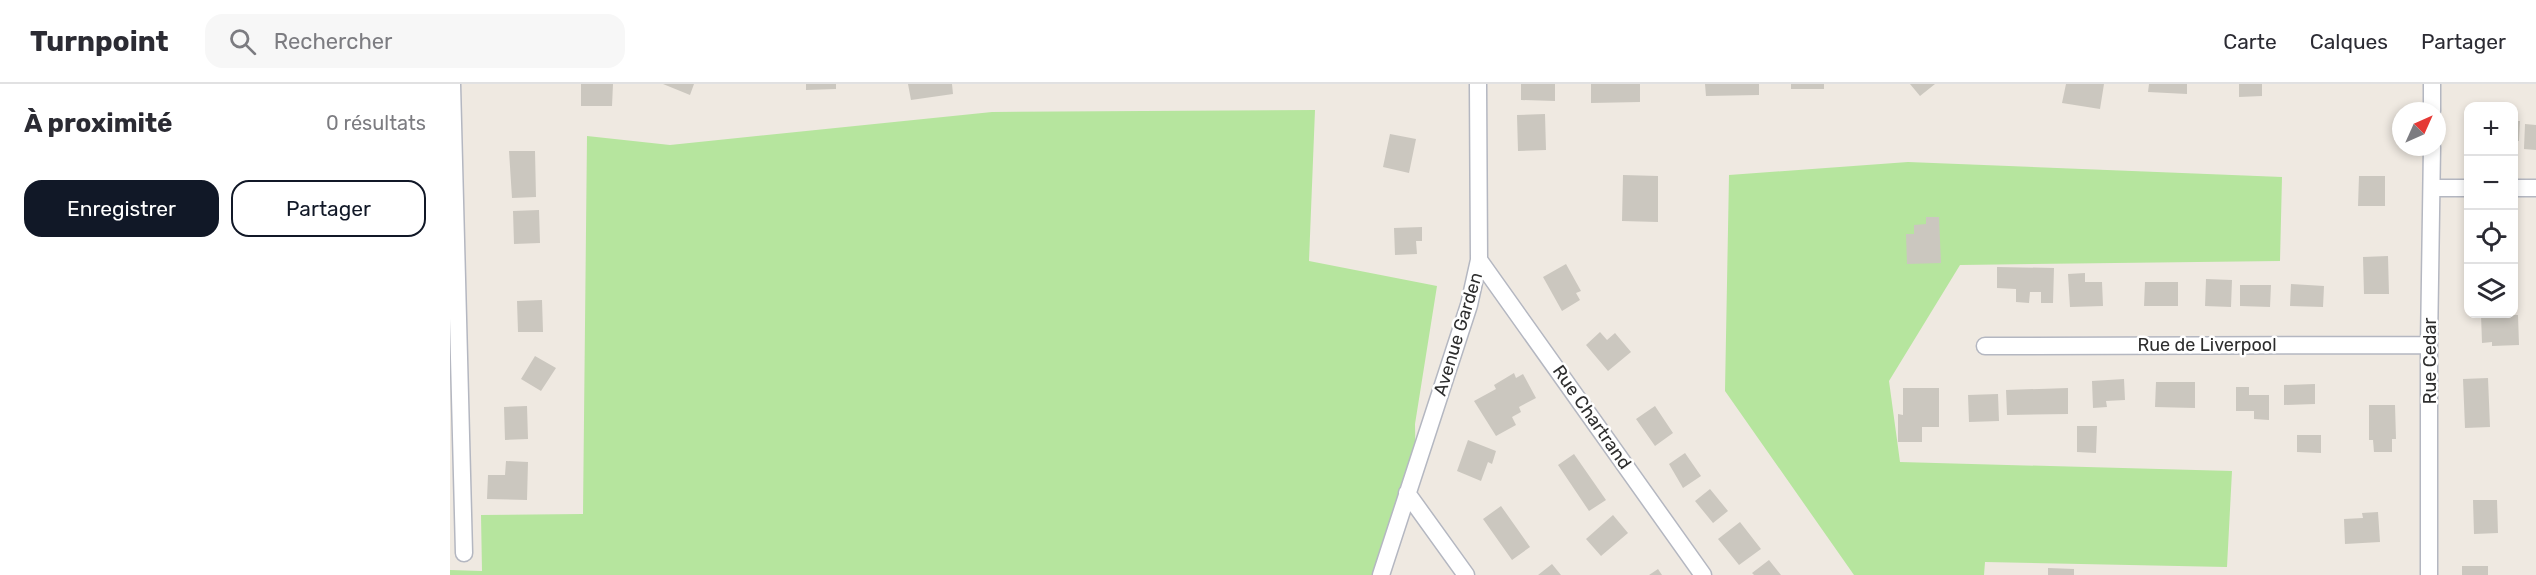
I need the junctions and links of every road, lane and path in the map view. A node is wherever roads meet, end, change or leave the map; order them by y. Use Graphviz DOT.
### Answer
graph roads {
  1 [pos="452,84"];
  2 [pos="1478,84"];
  3 [pos="2432,84"];
  4 [pos="2432,102"];
  5 [pos="2432,156"];
  6 [pos="2432,188"];
  7 [pos="2464,188"];
  8 [pos="2518,188"];
  9 [pos="2536,188"];
  10 [pos="1479,260"];
  11 [pos="2429,345"];
  12 [pos="1985,346"];
  13 [pos="1407,493"];
  14 [pos="464,553"];
  15 [pos="1381,575"];
  16 [pos="1466,575"];
  17 [pos="1703,575"];
  18 [pos="2429,575"];
  1 -- 14 [label="street"];
  2 -- 10 [label="street, Avenue Garden"];
  3 -- 4 [label="street"];
  5 -- 6 [label="street, Rue Cedar"];
  6 -- 7 [label="street"];
  6 -- 11 [label="street, Rue Cedar"];
  8 -- 9 [label="street"];
  10 -- 13 [label="street, Avenue Garden"];
  10 -- 17 [label="street, Rue Chartrand"];
  11 -- 12 [label="street, Rue de Liverpool"];
  11 -- 18 [label="street, Rue Cedar"];
  13 -- 15 [label="street, Avenue Garden"];
  13 -- 16 [label="street"];
}
